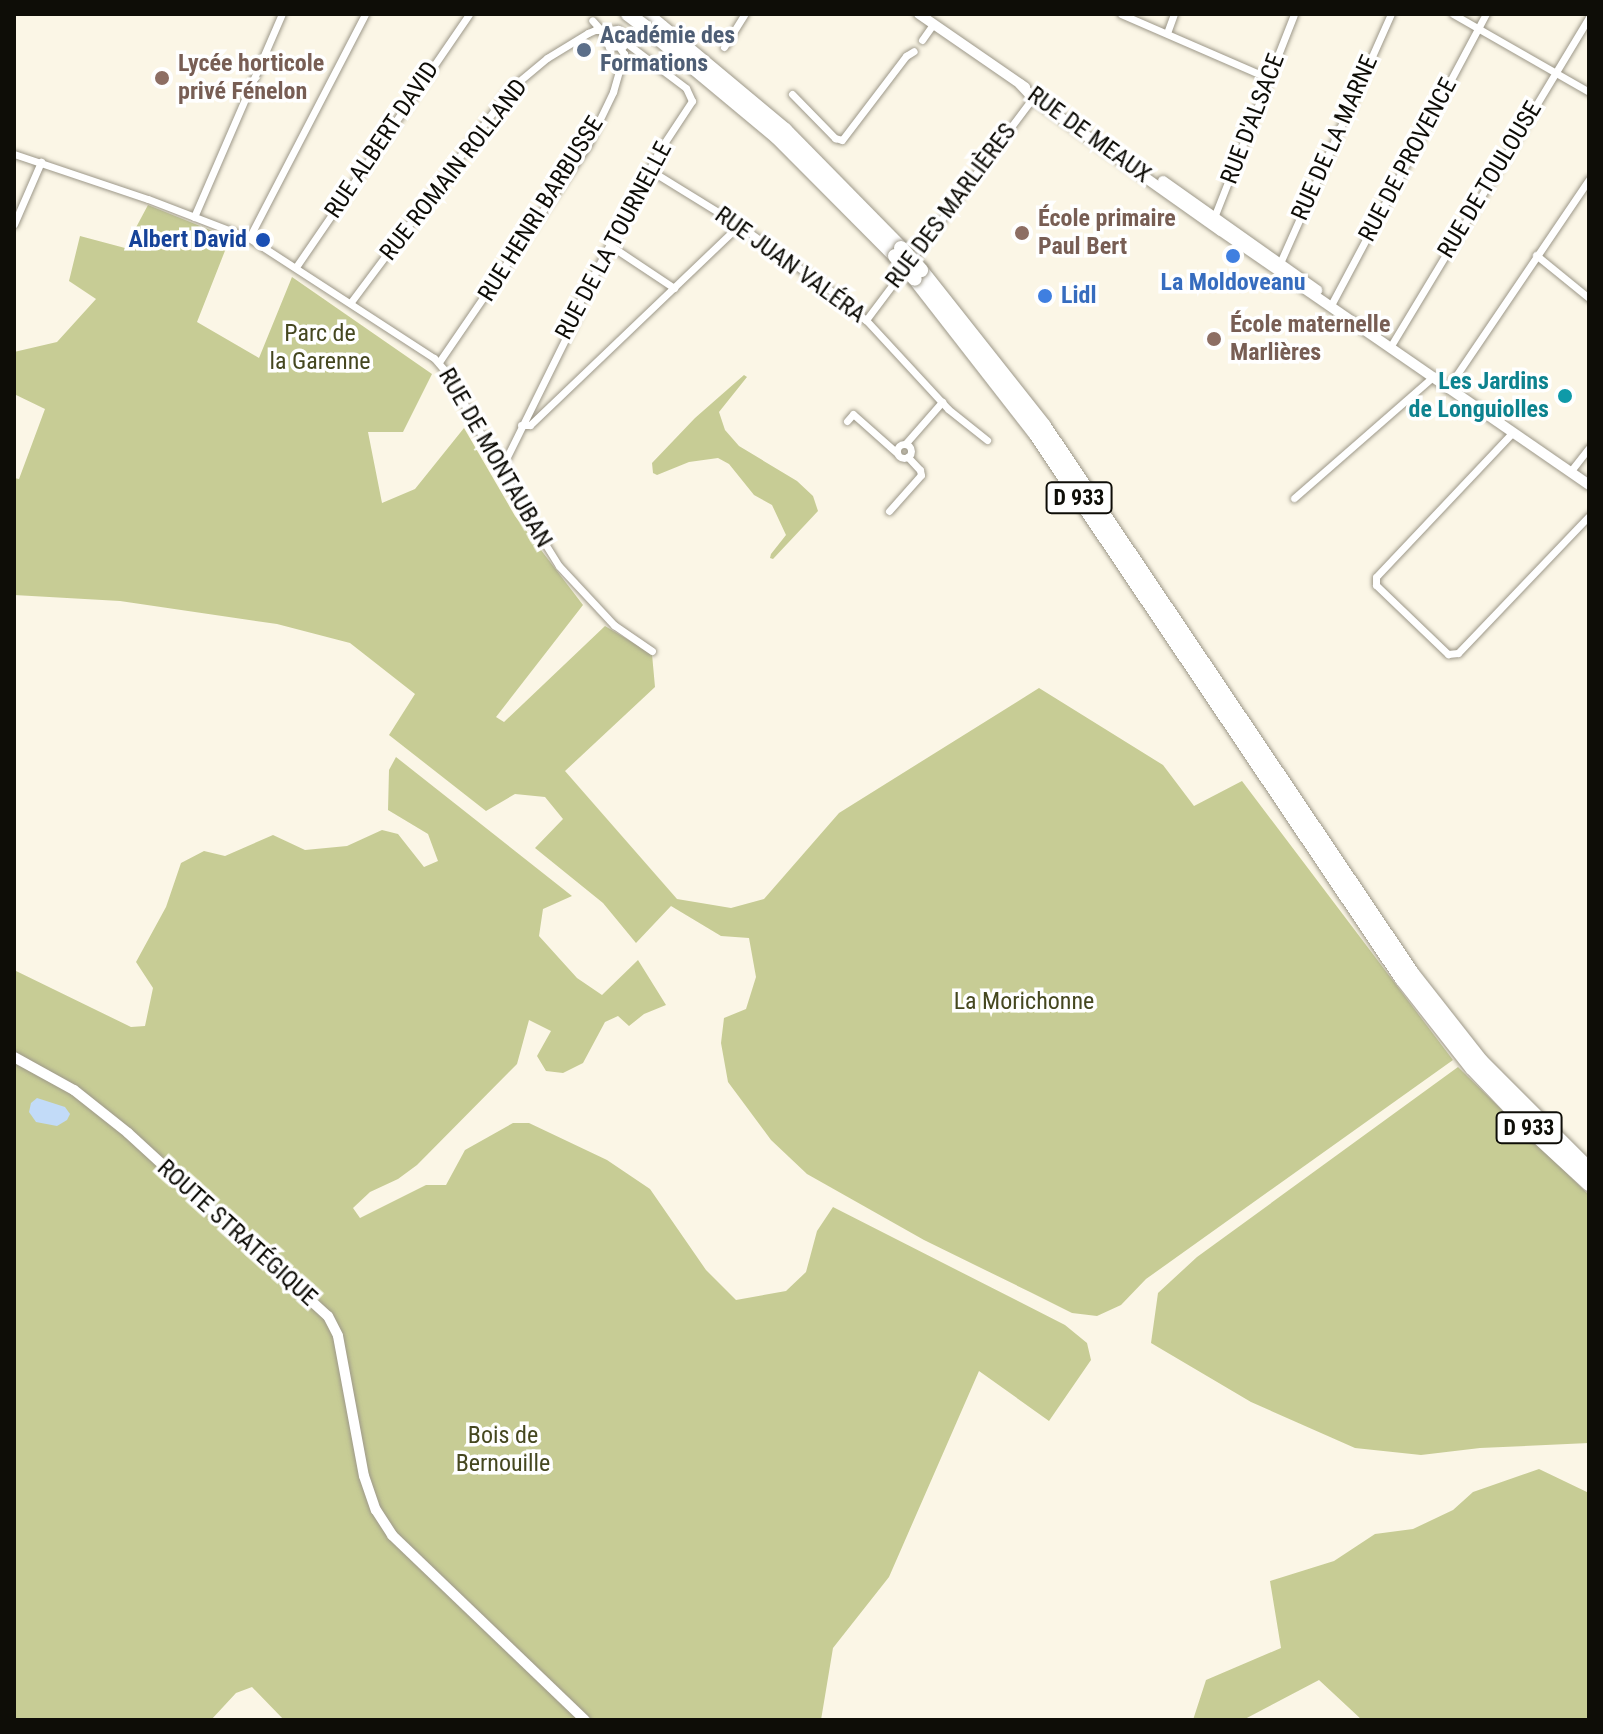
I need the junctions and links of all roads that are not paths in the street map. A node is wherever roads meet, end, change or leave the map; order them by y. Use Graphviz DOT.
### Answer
graph roads {
  1 [pos="282,14"];
  2 [pos="365,14"];
  3 [pos="469,14"];
  4 [pos="630,14"];
  5 [pos="919,14"];
  6 [pos="1121,14"];
  7 [pos="1174,14"];
  8 [pos="1294,14"];
  9 [pos="1391,14"];
  10 [pos="1453,14"];
  11 [pos="1486,14"];
  12 [pos="742,15"];
  13 [pos="588,17"];
  14 [pos="1589,17"];
  15 [pos="648,20"];
  16 [pos="933,24"];
  17 [pos="1478,29"];
  18 [pos="621,30"];
  19 [pos="605,32"];
  20 [pos="588,33"];
  21 [pos="1167,33"];
  22 [pos="922,40"];
  23 [pos="622,45"];
  24 [pos="724,47"];
  25 [pos="914,51"];
  26 [pos="1556,72"];
  27 [pos="1268,78"];
  28 [pos="1589,92"];
  29 [pos="792,94"];
  30 [pos="1035,95"];
  31 [pos="14,154"];
  32 [pos="41,162"];
  33 [pos="650,170"];
  34 [pos="1589,179"];
  35 [pos="1166,188"];
  36 [pos="194,217"];
  37 [pos="1213,221"];
  38 [pos="14,224"];
  39 [pos="739,225"];
  40 [pos="249,238"];
  41 [pos="611,246"];
  42 [pos="1536,255"];
  43 [pos="1280,263"];
  44 [pos="296,267"];
  45 [pos="674,288"];
  46 [pos="1589,298"];
  47 [pos="351,302"];
  48 [pos="1331,304"];
  49 [pos="866,320"];
  50 [pos="1392,344"];
  51 [pos="439,362"];
  52 [pos="1433,376"];
  53 [pos="1449,387"];
  54 [pos="942,402"];
  55 [pos="847,421"];
  56 [pos="521,425"];
  57 [pos="1513,432"];
  58 [pos="987,440"];
  59 [pos="906,443"];
  60 [pos="1589,448"];
  61 [pos="896,452"];
  62 [pos="908,457"];
  63 [pos="497,464"];
  64 [pos="1570,472"];
  65 [pos="1589,485"];
  66 [pos="1294,498"];
  67 [pos="889,511"];
  68 [pos="1589,516"];
  69 [pos="652,651"];
  70 [pos="14,1057"];
  71 [pos="1477,1064"];
  72 [pos="1589,1169"];
  73 [pos="1589,1184"];
  74 [pos="585,1720"];
  1 -- 36 [label="street"];
  2 -- 40 [label="street"];
  3 -- 44 [label="street, RUE ALBERT DAVID"];
  4 -- 15 [label="highway, D 933, bridge"];
  4 -- 18 [label="street"];
  5 -- 16 [label="main road, RUE DE MEAUX"];
  6 -- 21 [label="street"];
  7 -- 21 [label="street"];
  8 -- 27 [label="street, RUE D'ALSACE"];
  9 -- 43 [label="street, RUE DE LA MARNE"];
  10 -- 17 [label="street"];
  11 -- 17 [label="street, RUE DE PROVENCE"];
  12 -- 24 [label="street"];
  13 -- 19 [label="street"];
  13 -- 20 [label="street"];
  14 -- 26 [label="street, RUE DE TOULOUSE"];
  15 -- 71 [label="highway, D 933, bridge"];
  16 -- 22 [label="street"];
  16 -- 30 [label="main road, RUE DE MEAUX"];
  17 -- 26 [label="street"];
  17 -- 48 [label="street, RUE DE PROVENCE"];
  18 -- 19 [label="street, RUE ROMAIN ROLLAND"];
  18 -- 23 [label="street"];
  19 -- 20 [label="street, RUE ROMAIN ROLLAND"];
  19 -- 23 [label="street"];
  20 -- 47 [label="street, RUE ROMAIN ROLLAND"];
  21 -- 27 [label="street"];
  23 -- 33 [label="street, RUE DE LA TOURNELLE"];
  23 -- 51 [label="street, RUE HENRI BARBUSSE"];
  25 -- 29 [label="street"];
  26 -- 28 [label="street"];
  26 -- 50 [label="street, RUE DE TOULOUSE"];
  27 -- 37 [label="street, RUE D'ALSACE"];
  30 -- 35 [label="main road, RUE DE MEAUX"];
  30 -- 49 [label="street, RUE DES MARLIÈRES"];
  31 -- 32 [label="street, RUE DE MONTAUBAN"];
  32 -- 36 [label="street, RUE DE MONTAUBAN"];
  32 -- 38 [label="street"];
  33 -- 39 [label="street, RUE JUAN VALÉRA"];
  33 -- 41 [label="street, RUE DE LA TOURNELLE"];
  34 -- 42 [label="street"];
  35 -- 37 [label="main road, RUE DE MEAUX"];
  35 -- 37 [label="main road, RUE DE MEAUX"];
  36 -- 40 [label="street, RUE DE MONTAUBAN"];
  37 -- 43 [label="main road, RUE DE MEAUX"];
  37 -- 48 [label="main road, RUE DE MEAUX"];
  39 -- 45 [label="street"];
  39 -- 49 [label="street, RUE JUAN VALÉRA"];
  40 -- 44 [label="street, RUE DE MONTAUBAN"];
  41 -- 45 [label="street"];
  41 -- 56 [label="street, RUE DE LA TOURNELLE"];
  42 -- 46 [label="street"];
  42 -- 53 [label="street"];
  43 -- 48 [label="main road, RUE DE MEAUX"];
  44 -- 47 [label="street, RUE DE MONTAUBAN"];
  45 -- 56 [label="street"];
  47 -- 51 [label="street, RUE DE MONTAUBAN"];
  48 -- 50 [label="main road, RUE DE MEAUX"];
  48 -- 52 [label="main road, RUE DE MEAUX"];
  49 -- 54 [label="street, RUE JUAN VALÉRA"];
  50 -- 52 [label="main road, RUE DE MEAUX"];
  51 -- 63 [label="street, RUE DE MONTAUBAN"];
  52 -- 53 [label="main road, RUE DE MEAUX"];
  52 -- 66 [label="street"];
  53 -- 57 [label="main road, RUE DE MEAUX"];
  54 -- 58 [label="street, RUE JUAN VALÉRA"];
  54 -- 59 [label="street"];
  55 -- 61 [label="street"];
  56 -- 63 [label="street, RUE DE LA TOURNELLE"];
  57 -- 64 [label="main road, RUE DE MEAUX"];
  57 -- 68 [label="street"];
  59 -- 61 [label="street"];
  59 -- 62 [label="street"];
  60 -- 64 [label="street"];
  61 -- 62 [label="street"];
  62 -- 67 [label="street"];
  63 -- 69 [label="street, RUE DE MONTAUBAN"];
  64 -- 65 [label="main road, RUE DE MEAUX"];
  70 -- 74 [label="main road, ROUTE STRATÉGIQUE"];
  71 -- 72 [label="highway, D 933"];
  71 -- 73 [label="highway, D 933"];
}
